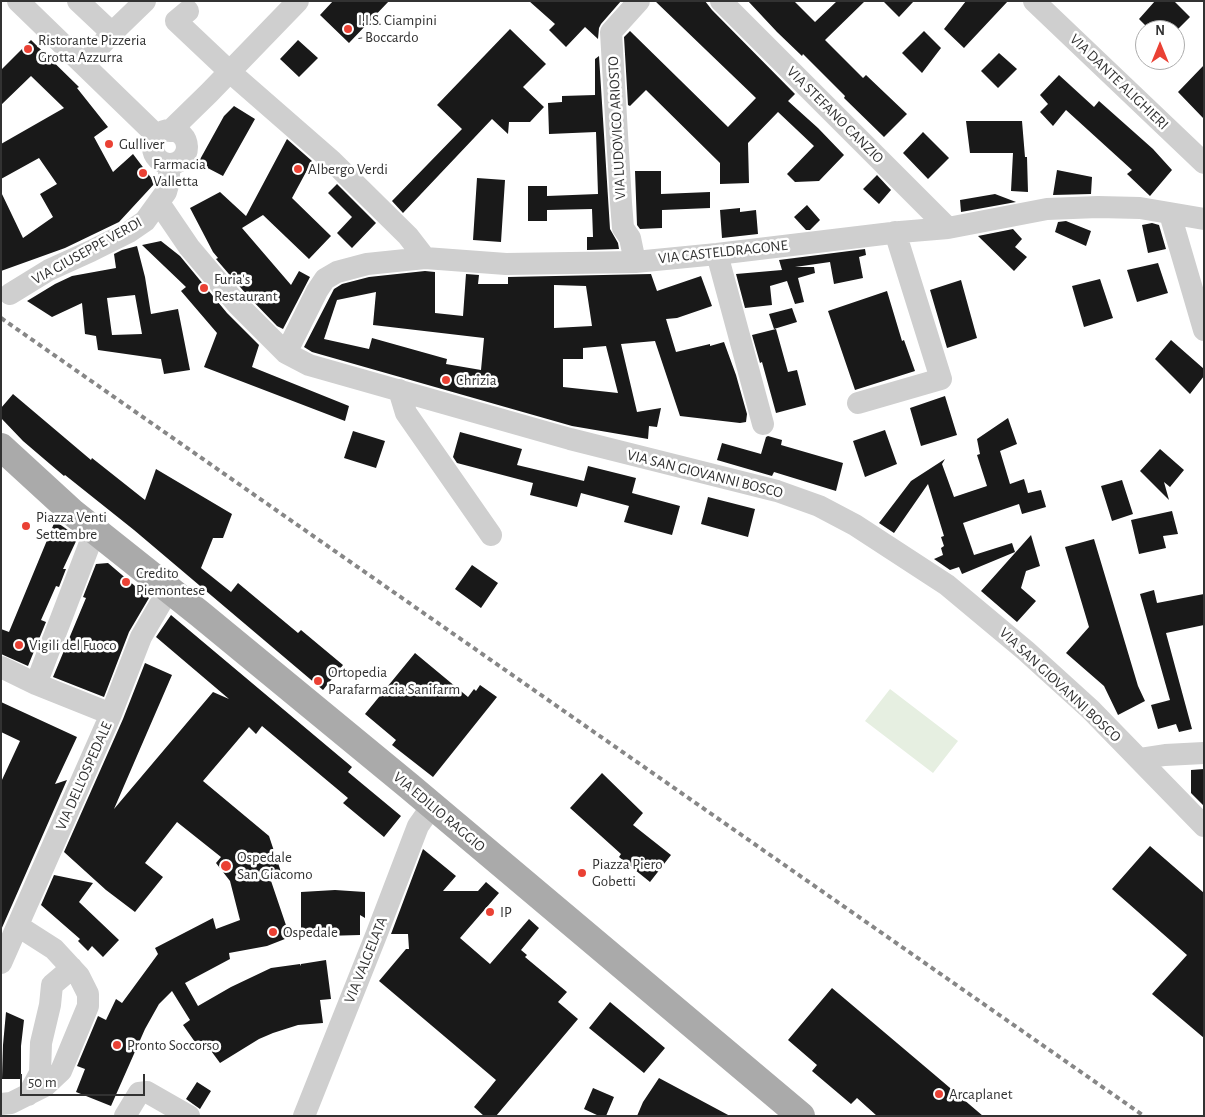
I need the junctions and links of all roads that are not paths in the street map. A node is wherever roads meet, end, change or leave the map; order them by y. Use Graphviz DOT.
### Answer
graph roads {
  1 [pos="18,1"];
  2 [pos="78,1"];
  3 [pos="145,1"];
  4 [pos="298,1"];
  5 [pos="639,1"];
  6 [pos="721,1"];
  7 [pos="1034,1"];
  8 [pos="188,4"];
  9 [pos="112,33"];
  10 [pos="84,64"];
  11 [pos="230,72"];
  12 [pos="170,136"];
  13 [pos="1204,163"];
  14 [pos="163,208"];
  15 [pos="1170,214"];
  16 [pos="1204,219"];
  17 [pos="948,228"];
  18 [pos="895,232"];
  19 [pos="717,254"];
  20 [pos="425,258"];
  21 [pos="635,262"];
  22 [pos="10,294"];
  23 [pos="1204,330"];
  24 [pos="286,353"];
  25 [pos="399,390"];
  26 [pos="858,403"];
  27 [pos="763,424"];
  28 [pos="1,447"];
  29 [pos="95,530"];
  30 [pos="490,535"];
  31 [pos="169,589"];
  32 [pos="1,667"];
  33 [pos="36,684"];
  34 [pos="111,714"];
  35 [pos="1204,753"];
  36 [pos="1139,759"];
  37 [pos="432,806"];
  38 [pos="1204,826"];
  39 [pos="18,926"];
  40 [pos="1,963"];
  41 [pos="72,968"];
  42 [pos="28,1095"];
  43 [pos="1,1104"];
  44 [pos="1,1110"];
  45 [pos="5,1116"];
  46 [pos="125,1116"];
  47 [pos="189,1116"];
  48 [pos="304,1116"];
  49 [pos="801,1116"];
  1 -- 10 [label="street"];
  2 -- 9 [label="street"];
  3 -- 9 [label="street"];
  4 -- 11 [label="street"];
  5 -- 21 [label="street, VIA LUDOVICO ARIOSTO"];
  6 -- 17 [label="street, VIA STEFANO CANZIO"];
  7 -- 13 [label="street, VIA DANTE ALIGHIERI"];
  8 -- 11 [label="street"];
  9 -- 10 [label="street"];
  10 -- 12 [label="street"];
  11 -- 12 [label="street"];
  11 -- 20 [label="street"];
  12 -- 14 [label="street, VIA GIUSEPPE VERDI"];
  14 -- 22 [label="street, VIA GIUSEPPE VERDI"];
  14 -- 24 [label="street, VIA SAN GIOVANNI BOSCO"];
  15 -- 16 [label="street, VIA CASTELDRAGONE"];
  15 -- 17 [label="street, VIA CASTELDRAGONE"];
  15 -- 23 [label="street"];
  17 -- 18 [label="street, VIA CASTELDRAGONE"];
  18 -- 19 [label="street, VIA CASTELDRAGONE"];
  18 -- 26 [label="street"];
  19 -- 21 [label="street, VIA CASTELDRAGONE"];
  19 -- 27 [label="street"];
  20 -- 21 [label="street, VIA CASTELDRAGONE"];
  20 -- 24 [label="street, VIA CASTELDRAGONE"];
  24 -- 25 [label="street, VIA SAN GIOVANNI BOSCO"];
  25 -- 30 [label="street"];
  25 -- 36 [label="street, VIA SAN GIOVANNI BOSCO"];
  28 -- 29 [label="main road, VIA EDILIO RAGGIO"];
  29 -- 31 [label="main road, VIA EDILIO RAGGIO"];
  29 -- 33 [label="street"];
  31 -- 34 [label="street, VIA DELL'OSPEDALE"];
  31 -- 37 [label="main road, VIA EDILIO RAGGIO"];
  32 -- 33 [label="street"];
  33 -- 34 [label="street"];
  34 -- 39 [label="street, VIA DELL'OSPEDALE"];
  35 -- 36 [label="street"];
  36 -- 38 [label="street, VIA SAN GIOVANNI BOSCO"];
  37 -- 48 [label="street, VIA VALGELATA"];
  37 -- 49 [label="main road, VIA EDILIO RAGGIO"];
  39 -- 40 [label="street, VIA DELL'OSPEDALE"];
  39 -- 41 [label="street"];
  41 -- 42 [label="street"];
  41 -- 42 [label="street"];
  42 -- 43 [label="street"];
  44 -- 45 [label="street"];
  46 -- 47 [label="street"];
}
